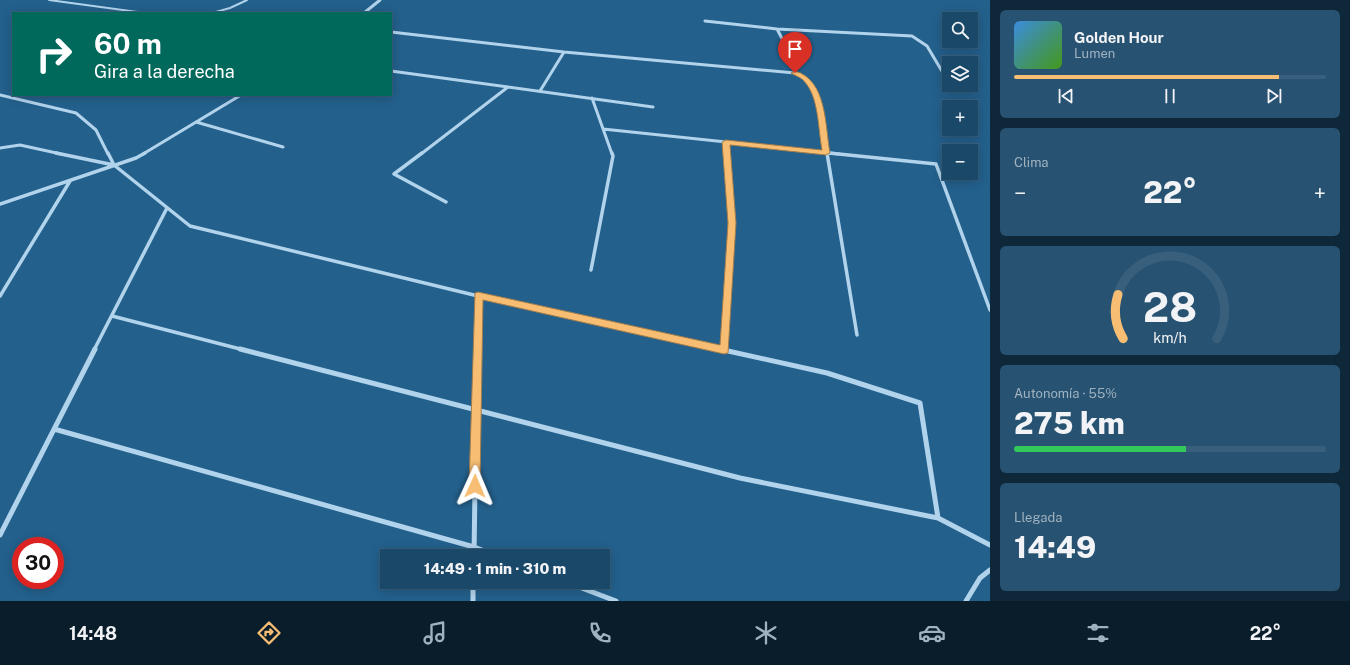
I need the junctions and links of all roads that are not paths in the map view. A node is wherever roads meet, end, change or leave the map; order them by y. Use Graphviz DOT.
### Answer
graph roads {
  1 [pos="49,0"];
  2 [pos="247,0"];
  3 [pos="380,0"];
  4 [pos="138,12"];
  5 [pos="216,12"];
  6 [pos="365,12"];
  7 [pos="705,21"];
  8 [pos="778,29"];
  9 [pos="392,32"];
  10 [pos="564,52"];
  11 [pos="942,71"];
  12 [pos="392,72"];
  13 [pos="795,73"];
  14 [pos="508,87"];
  15 [pos="540,91"];
  16 [pos="0,95"];
  17 [pos="239,96"];
  18 [pos="592,98"];
  19 [pos="653,107"];
  20 [pos="196,122"];
  21 [pos="603,129"];
  22 [pos="726,142"];
  23 [pos="283,147"];
  24 [pos="0,148"];
  25 [pos="826,153"];
  26 [pos="114,165"];
  27 [pos="71,180"];
  28 [pos="446,202"];
  29 [pos="0,204"];
  30 [pos="167,208"];
  31 [pos="591,270"];
  32 [pos="0,296"];
  33 [pos="478,296"];
  34 [pos="990,310"];
  35 [pos="112,316"];
  36 [pos="857,335"];
  37 [pos="724,350"];
  38 [pos="476,409"];
  39 [pos="54,429"];
  40 [pos="938,518"];
  41 [pos="0,535"];
  42 [pos="990,545"];
  43 [pos="474,547"];
  44 [pos="479,549"];
  45 [pos="990,570"];
  46 [pos="473,589"];
  47 [pos="584,589"];
  48 [pos="473,601"];
  49 [pos="616,601"];
  50 [pos="966,601"];
  1 -- 4 [label="lane"];
  2 -- 5 [label="lane"];
  3 -- 6 [label="street"];
  7 -- 8 [label="street"];
  8 -- 11 [label="street"];
  8 -- 13 [label="street"];
  9 -- 10 [label="street"];
  10 -- 13 [label="street"];
  10 -- 15 [label="street"];
  12 -- 14 [label="street"];
  13 -- 25 [label="street"];
  14 -- 15 [label="street"];
  14 -- 28 [label="street"];
  15 -- 18 [label="street"];
  16 -- 26 [label="street"];
  17 -- 20 [label="street"];
  18 -- 19 [label="street"];
  18 -- 21 [label="street"];
  20 -- 23 [label="street"];
  20 -- 26 [label="street"];
  21 -- 22 [label="street"];
  21 -- 31 [label="street"];
  22 -- 25 [label="street"];
  22 -- 37 [label="street"];
  24 -- 26 [label="street"];
  25 -- 34 [label="street"];
  25 -- 36 [label="street"];
  26 -- 27 [label="street"];
  26 -- 30 [label="street"];
  27 -- 29 [label="street"];
  27 -- 32 [label="street"];
  30 -- 33 [label="street"];
  30 -- 35 [label="street"];
  33 -- 37 [label="street"];
  33 -- 38 [label="street"];
  35 -- 38 [label="street"];
  35 -- 39 [label="street"];
  37 -- 40 [label="street"];
  38 -- 40 [label="street"];
  38 -- 43 [label="street"];
  39 -- 41 [label="street"];
  39 -- 43 [label="street"];
  40 -- 42 [label="street"];
  43 -- 44 [label="street"];
  45 -- 50 [label="street"];
  46 -- 48 [label="street"];
  47 -- 49 [label="street"];
}
